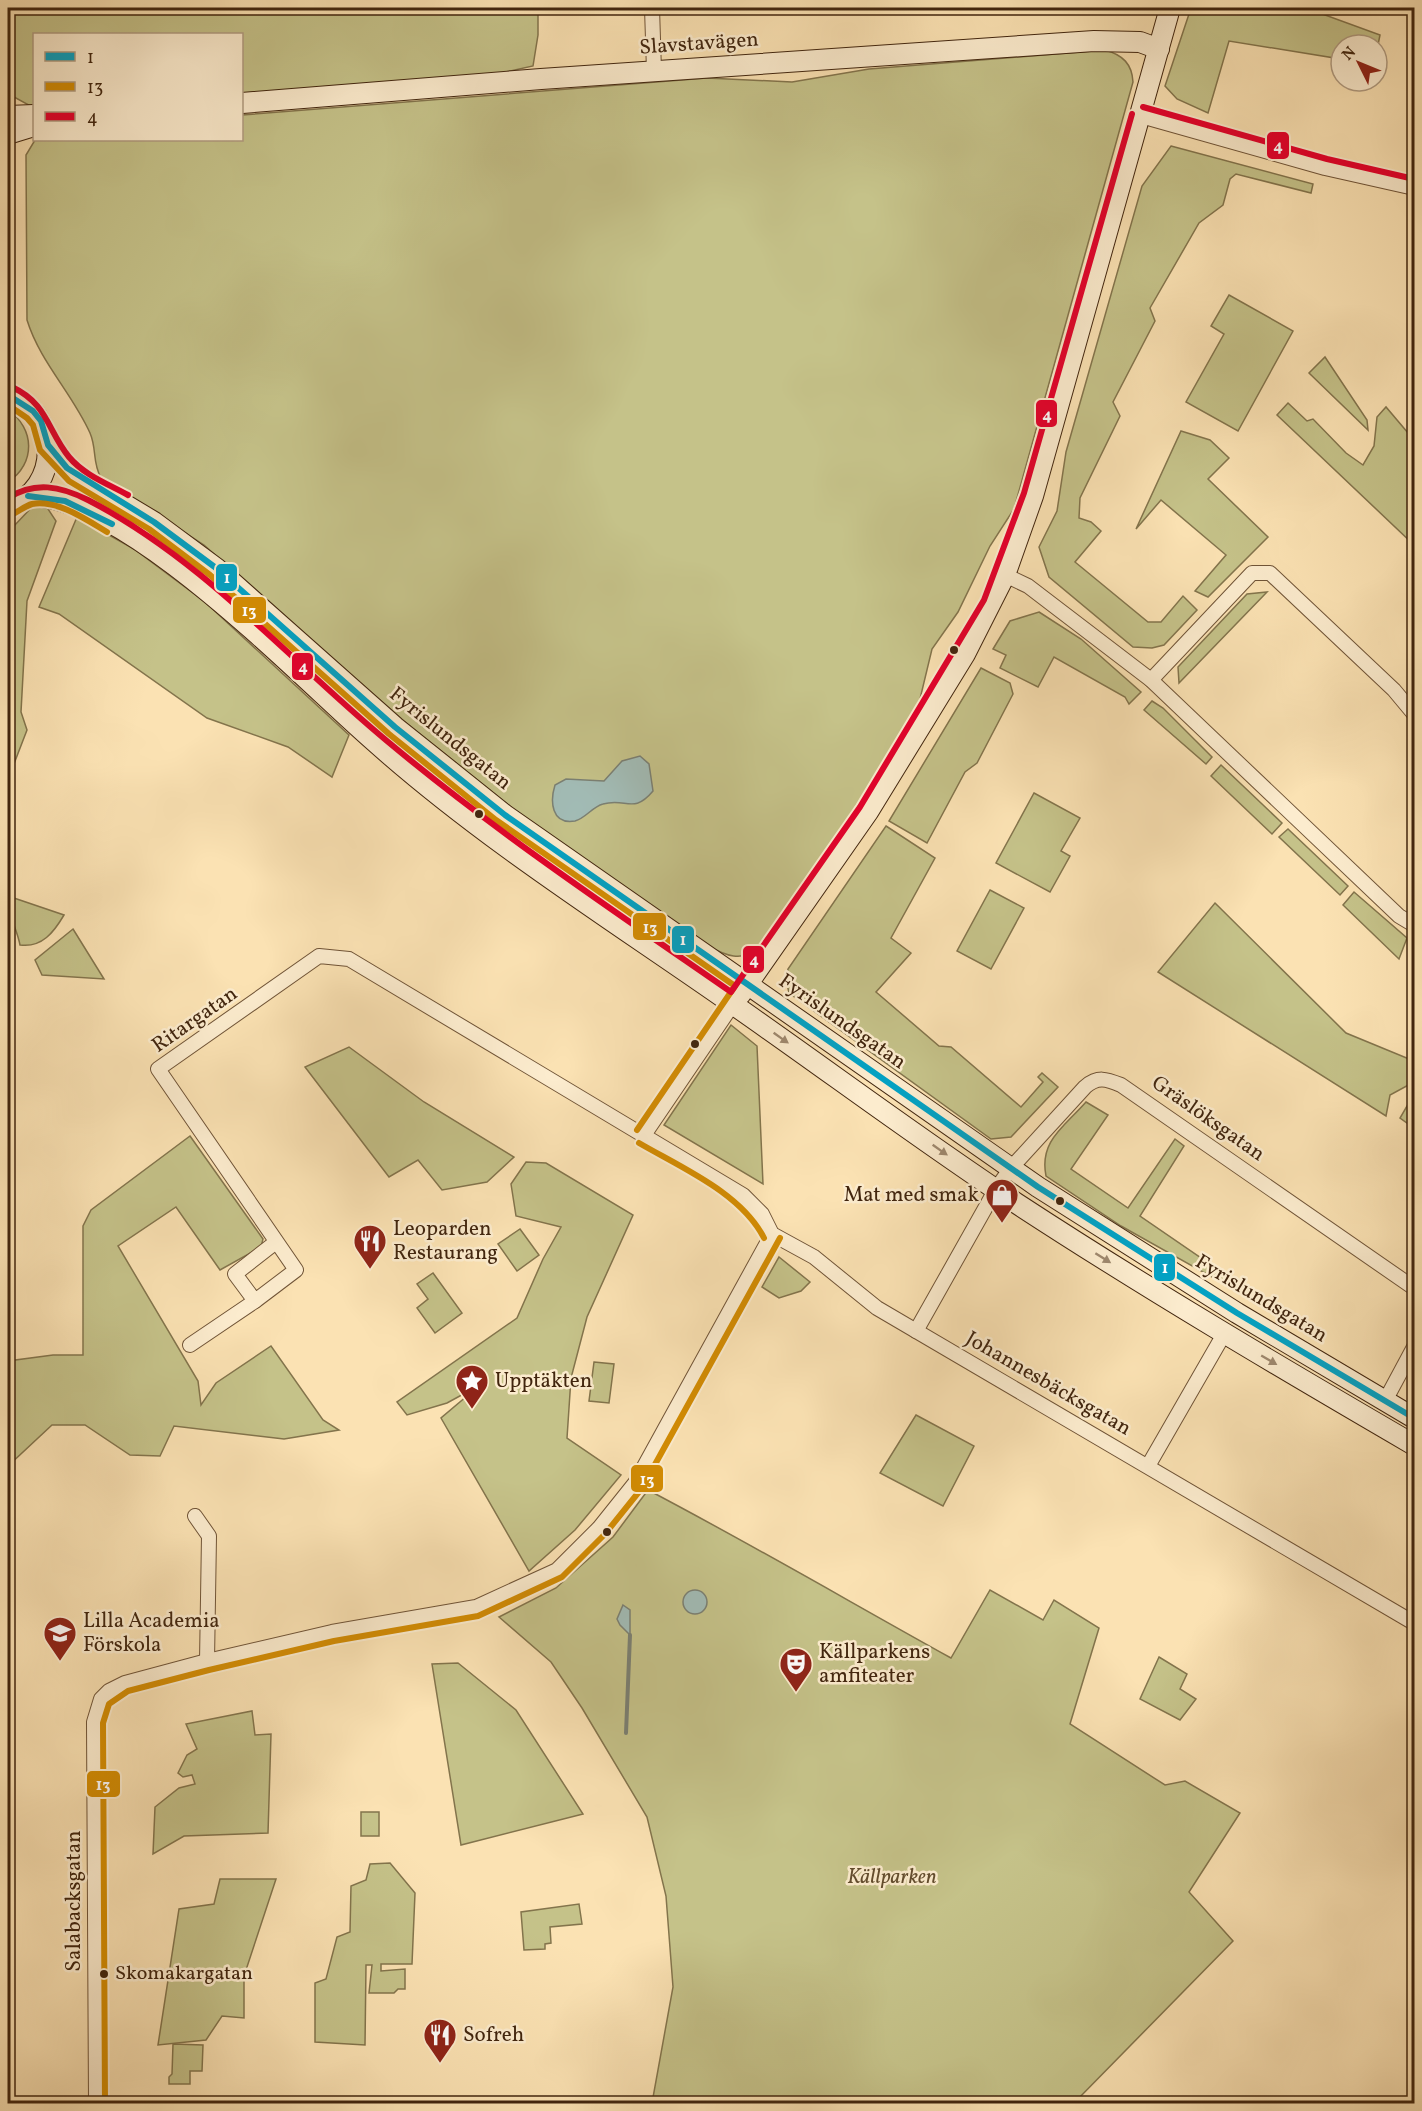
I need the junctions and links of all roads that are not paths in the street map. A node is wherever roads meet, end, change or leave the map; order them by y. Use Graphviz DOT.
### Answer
graph roads {
  1 [pos="652,8"];
  2 [pos="1170,8"];
  3 [pos="1160,49"];
  4 [pos="654,71"];
  5 [pos="243,103"];
  6 [pos="33,115"];
  7 [pos="8,116"];
  8 [pos="1141,116"];
  9 [pos="33,126"];
  10 [pos="8,134"];
  11 [pos="1414,188"];
  12 [pos="9,393"];
  13 [pos="48,445"];
  14 [pos="14,506"];
  15 [pos="1005,575"];
  16 [pos="1151,680"];
  17 [pos="1414,714"];
  18 [pos="1414,925"];
  19 [pos="339,957"];
  20 [pos="747,984"];
  21 [pos="733,1004"];
  22 [pos="644,1135"];
  23 [pos="1011,1168"];
  24 [pos="996,1189"];
  25 [pos="772,1233"];
  26 [pos="276,1242"];
  27 [pos="1414,1288"];
  28 [pos="255,1301"];
  29 [pos="916,1331"];
  30 [pos="1224,1334"];
  31 [pos="190,1345"];
  32 [pos="1414,1347"];
  33 [pos="1384,1401"];
  34 [pos="1414,1418"];
  35 [pos="1414,1445"];
  36 [pos="1148,1466"];
  37 [pos="195,1516"];
  38 [pos="1414,1623"];
  39 [pos="207,1660"];
  40 [pos="96,2103"];
  1 -- 4 [label="street"];
  2 -- 3 [label="main road"];
  3 -- 4 [label="main road, Slavstavägen"];
  3 -- 8 [label="main road"];
  4 -- 5 [label="main road, Slavstavägen"];
  6 -- 7 [label="main road"];
  8 -- 11 [label="street"];
  8 -- 15 [label="main road"];
  9 -- 10 [label="main road"];
  12 -- 13 [label="main road"];
  13 -- 14 [label="main road"];
  13 -- 20 [label="main road, Fyrislundsgatan"];
  14 -- 21 [label="main road"];
  15 -- 16 [label="street"];
  15 -- 20 [label="main road"];
  16 -- 17 [label="street"];
  16 -- 18 [label="street"];
  19 -- 22 [label="street, Johannesbäcksgatan"];
  19 -- 26 [label="street, Ritargatan"];
  20 -- 21 [label="main road"];
  20 -- 23 [label="main road, Fyrislundsgatan"];
  21 -- 22 [label="street"];
  21 -- 24 [label="main road, one-way"];
  22 -- 25 [label="street, Johannesbäcksgatan"];
  23 -- 24 [label="street, Gräslöksgatan"];
  23 -- 27 [label="street, Gräslöksgatan"];
  23 -- 33 [label="main road, Fyrislundsgatan"];
  24 -- 29 [label="street, Gräslöksgatan"];
  24 -- 30 [label="main road, one-way"];
  25 -- 29 [label="street, Johannesbäcksgatan"];
  25 -- 39 [label="street"];
  26 -- 28 [label="street, Ritargatan"];
  26 -- 28 [label="street"];
  28 -- 31 [label="street, Ritargatan"];
  29 -- 36 [label="street, Johannesbäcksgatan"];
  30 -- 35 [label="main road, one-way"];
  30 -- 36 [label="street"];
  32 -- 33 [label="street"];
  33 -- 34 [label="main road, Fyrislundsgatan"];
  36 -- 38 [label="street, Johannesbäcksgatan"];
  37 -- 39 [label="street"];
  39 -- 40 [label="street, Salabacksgatan"];
}
